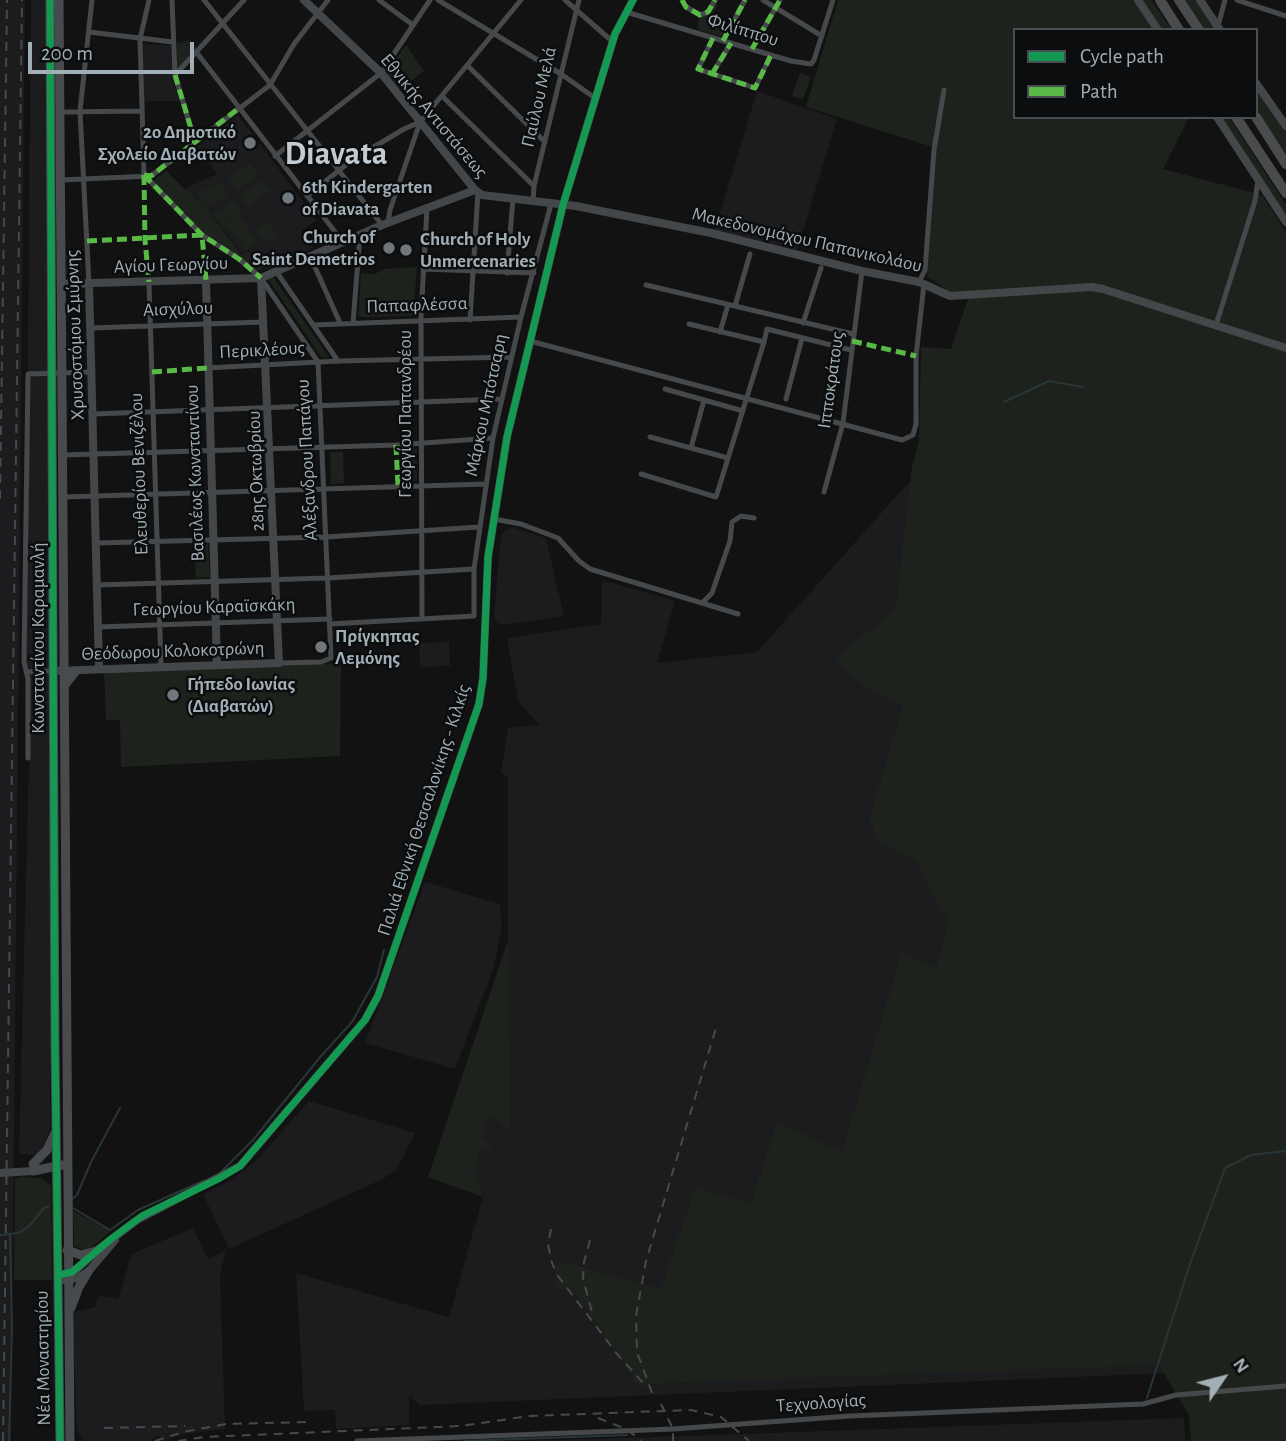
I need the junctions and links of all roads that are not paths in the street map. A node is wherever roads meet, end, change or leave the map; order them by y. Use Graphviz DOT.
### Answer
graph roads {
  1 [pos="50,0"];
  2 [pos="59,0"];
  3 [pos="92,0"];
  4 [pos="149,0"];
  5 [pos="172,0"];
  6 [pos="204,0"];
  7 [pos="244,0"];
  8 [pos="304,0"];
  9 [pos="328,0"];
  10 [pos="379,0"];
  11 [pos="430,0"];
  12 [pos="438,0"];
  13 [pos="521,0"];
  14 [pos="565,0"];
  15 [pos="579,0"];
  16 [pos="633,0"];
  17 [pos="682,0"];
  18 [pos="715,0"];
  19 [pos="745,0"];
  20 [pos="763,0"];
  21 [pos="780,0"];
  22 [pos="833,0"];
  23 [pos="1138,0"];
  24 [pos="1160,0"];
  25 [pos="1179,0"];
  26 [pos="1200,0"];
  27 [pos="1225,0"];
  28 [pos="1237,0"];
  29 [pos="775,8"];
  30 [pos="576,9"];
  31 [pos="626,12"];
  32 [pos="318,13"];
  33 [pos="1286,16"];
  34 [pos="222,23"];
  35 [pos="413,25"];
  36 [pos="1157,28"];
  37 [pos="1178,28"];
  38 [pos="1198,28"];
  39 [pos="1219,28"];
  40 [pos="89,32"];
  41 [pos="494,34"];
  42 [pos="822,36"];
  43 [pos="713,38"];
  44 [pos="141,39"];
  45 [pos="723,41"];
  46 [pos="173,42"];
  47 [pos="613,42"];
  48 [pos="731,43"];
  49 [pos="751,49"];
  50 [pos="197,52"];
  51 [pos="771,55"];
  52 [pos="468,66"];
  53 [pos="381,73"];
  54 [pos="561,74"];
  55 [pos="712,74"];
  56 [pos="175,75"];
  57 [pos="270,85"];
  58 [pos="1258,86"];
  59 [pos="944,90"];
  60 [pos="443,97"];
  61 [pos="596,98"];
  62 [pos="239,108"];
  63 [pos="60,111"];
  64 [pos="80,111"];
  65 [pos="141,111"];
  66 [pos="1218,119"];
  67 [pos="1237,119"];
  68 [pos="1257,119"];
  69 [pos="420,122"];
  70 [pos="1286,126"];
  71 [pos="306,132"];
  72 [pos="195,142"];
  73 [pos="545,142"];
  74 [pos="275,156"];
  75 [pos="1286,164"];
  76 [pos="337,170"];
  77 [pos="145,175"];
  78 [pos="1258,179"];
  79 [pos="60,180"];
  80 [pos="84,180"];
  81 [pos="534,187"];
  82 [pos="476,191"];
  83 [pos="1286,193"];
  84 [pos="307,196"];
  85 [pos="513,198"];
  86 [pos="533,201"];
  87 [pos="558,204"];
  88 [pos="427,208"];
  89 [pos="1286,222"];
  90 [pos="385,224"];
  91 [pos="360,234"];
  92 [pos="342,242"];
  93 [pos="750,254"];
  94 [pos="310,256"];
  95 [pos="821,268"];
  96 [pos="423,269"];
  97 [pos="276,271"];
  98 [pos="862,271"];
  99 [pos="472,272"];
  100 [pos="507,273"];
  101 [pos="534,273"];
  102 [pos="261,278"];
  103 [pos="206,280"];
  104 [pos="149,282"];
  105 [pos="922,283"];
  106 [pos="89,284"];
  107 [pos="61,285"];
  108 [pos="646,285"];
  109 [pos="731,306"];
  110 [pos="771,315"];
  111 [pos="521,317"];
  112 [pos="470,320"];
  113 [pos="421,321"];
  114 [pos="265,322"];
  115 [pos="340,323"];
  116 [pos="353,323"];
  117 [pos="803,323"];
  118 [pos="208,324"];
  119 [pos="689,324"];
  120 [pos="313,325"];
  121 [pos="1216,325"];
  122 [pos="150,326"];
  123 [pos="92,328"];
  124 [pos="767,329"];
  125 [pos="720,332"];
  126 [pos="853,334"];
  127 [pos="802,338"];
  128 [pos="530,341"];
  129 [pos="764,342"];
  130 [pos="1286,348"];
  131 [pos="851,350"];
  132 [pos="512,357"];
  133 [pos="420,360"];
  134 [pos="338,361"];
  135 [pos="318,362"];
  136 [pos="267,365"];
  137 [pos="207,369"];
  138 [pos="93,372"];
  139 [pos="57,373"];
  140 [pos="665,389"];
  141 [pos="747,397"];
  142 [pos="502,399"];
  143 [pos="786,399"];
  144 [pos="704,400"];
  145 [pos="420,401"];
  146 [pos="320,406"];
  147 [pos="269,408"];
  148 [pos="209,411"];
  149 [pos="743,411"];
  150 [pos="153,412"];
  151 [pos="93,414"];
  152 [pos="843,423"];
  153 [pos="493,438"];
  154 [pos="650,438"];
  155 [pos="421,443"];
  156 [pos="322,447"];
  157 [pos="691,448"];
  158 [pos="270,449"];
  159 [pos="210,451"];
  160 [pos="154,453"];
  161 [pos="62,455"];
  162 [pos="94,455"];
  163 [pos="728,458"];
  164 [pos="641,474"];
  165 [pos="486,484"];
  166 [pos="421,485"];
  167 [pos="324,488"];
  168 [pos="272,491"];
  169 [pos="211,492"];
  170 [pos="824,492"];
  171 [pos="156,495"];
  172 [pos="95,496"];
  173 [pos="62,498"];
  174 [pos="754,518"];
  175 [pos="494,519"];
  176 [pos="479,527"];
  177 [pos="421,530"];
  178 [pos="326,537"];
  179 [pos="274,539"];
  180 [pos="213,540"];
  181 [pos="157,541"];
  182 [pos="96,543"];
  183 [pos="474,569"];
  184 [pos="422,572"];
  185 [pos="328,578"];
  186 [pos="276,580"];
  187 [pos="215,581"];
  188 [pos="159,583"];
  189 [pos="97,585"];
  190 [pos="702,603"];
  191 [pos="738,614"];
  192 [pos="474,616"];
  193 [pos="422,619"];
  194 [pos="278,620"];
  195 [pos="216,622"];
  196 [pos="330,622"];
  197 [pos="160,624"];
  198 [pos="98,627"];
  199 [pos="279,663"];
  200 [pos="217,664"];
  201 [pos="161,666"];
  202 [pos="99,669"];
  203 [pos="59,671"];
  204 [pos="76,671"];
  205 [pos="26,672"];
  206 [pos="64,688"];
  207 [pos="28,758"];
  208 [pos="57,1128"];
  209 [pos="57,1162"];
  210 [pos="67,1162"];
  211 [pos="33,1167"];
  212 [pos="0,1173"];
  213 [pos="58,1186"];
  214 [pos="120,1232"];
  215 [pos="67,1250"];
  216 [pos="96,1251"];
  217 [pos="88,1272"];
  218 [pos="62,1277"];
  219 [pos="68,1320"];
  220 [pos="1286,1386"];
  221 [pos="60,1441"];
  222 [pos="70,1441"];
  223 [pos="357,1441"];
  1 -- 139 [label="main road, Κωνσταντίνου Καραμανλή"];
  2 -- 63 [label="main road, Κωνσταντίνου Καραμανλή"];
  3 -- 40 [label="street, Χρυσοστόμου Σμύρνης"];
  4 -- 44 [label="street"];
  5 -- 46 [label="street"];
  6 -- 34 [label="street"];
  7 -- 34 [label="street"];
  8 -- 32 [label="street, Εθνικής Αντιστάσεως"];
  9 -- 32 [label="street"];
  10 -- 35 [label="street"];
  11 -- 35 [label="street"];
  12 -- 41 [label="street"];
  13 -- 41 [label="street"];
  14 -- 30 [label="street"];
  15 -- 30 [label="street, Παύλου Μελά"];
  16 -- 31 [label="street, Παλιά Εθνική Θεσσαλονίκης - Κιλκίς"];
  17 -- 18 [label="street"];
  19 -- 45 [label="street"];
  20 -- 29 [label="street"];
  21 -- 29 [label="street"];
  22 -- 42 [label="street"];
  23 -- 36 [label="street"];
  24 -- 37 [label="highway"];
  25 -- 38 [label="highway"];
  26 -- 39 [label="street"];
  27 -- 39 [label="street"];
  28 -- 33 [label="street"];
  29 -- 42 [label="street"];
  29 -- 49 [label="street"];
  30 -- 47 [label="street"];
  30 -- 54 [label="street, Παύλου Μελά"];
  31 -- 43 [label="street, Φιλίππου"];
  31 -- 47 [label="street, Παλιά Εθνική Θεσσαλονίκης - Κιλκίς"];
  32 -- 53 [label="street, Εθνικής Αντιστάσεως"];
  32 -- 57 [label="street"];
  34 -- 50 [label="street"];
  34 -- 57 [label="street"];
  35 -- 53 [label="street"];
  40 -- 44 [label="street"];
  40 -- 64 [label="street, Χρυσοστόμου Σμύρνης"];
  41 -- 52 [label="street"];
  41 -- 54 [label="street"];
  42 -- 51 [label="street, Φιλίππου"];
  43 -- 45 [label="street, Φιλίππου"];
  43 -- 55 [label="street"];
  44 -- 46 [label="street"];
  44 -- 65 [label="street"];
  45 -- 48 [label="street, Φιλίππου"];
  46 -- 56 [label="street"];
  47 -- 61 [label="street, Παλιά Εθνική Θεσσαλονίκης - Κιλκίς"];
  48 -- 49 [label="street, Φιλίππου"];
  48 -- 55 [label="street"];
  49 -- 51 [label="street, Φιλίππου"];
  50 -- 56 [label="street"];
  50 -- 62 [label="street"];
  51 -- 55 [label="street"];
  52 -- 60 [label="street"];
  52 -- 73 [label="street"];
  53 -- 69 [label="street, Εθνικής Αντιστάσεως"];
  53 -- 71 [label="street"];
  54 -- 61 [label="street"];
  54 -- 73 [label="street, Παύλου Μελά"];
  56 -- 72 [label="street"];
  57 -- 62 [label="street"];
  57 -- 71 [label="street"];
  58 -- 70 [label="street"];
  59 -- 105 [label="street"];
  60 -- 69 [label="street"];
  60 -- 81 [label="street"];
  61 -- 87 [label="street, Παλιά Εθνική Θεσσαλονίκης - Κιλκίς"];
  62 -- 72 [label="street"];
  62 -- 74 [label="street"];
  63 -- 64 [label="street"];
  63 -- 79 [label="main road, Κωνσταντίνου Καραμανλή"];
  64 -- 65 [label="street"];
  64 -- 80 [label="street, Χρυσοστόμου Σμύρνης"];
  65 -- 77 [label="street"];
  66 -- 78 [label="street"];
  67 -- 83 [label="highway"];
  68 -- 75 [label="highway"];
  69 -- 76 [label="street"];
  69 -- 82 [label="street, Εθνικής Αντιστάσεως"];
  69 -- 90 [label="street"];
  71 -- 74 [label="street"];
  71 -- 76 [label="street"];
  72 -- 77 [label="street"];
  73 -- 81 [label="street, Παύλου Μελά"];
  74 -- 84 [label="street"];
  76 -- 84 [label="street"];
  76 -- 90 [label="street"];
  77 -- 80 [label="street"];
  77 -- 102 [label="street, Αλέξανδρου Παπάγου"];
  78 -- 89 [label="street"];
  78 -- 121 [label="street"];
  79 -- 80 [label="street"];
  79 -- 107 [label="main road, Κωνσταντίνου Καραμανλή"];
  80 -- 106 [label="street, Χρυσοστόμου Σμύρνης"];
  81 -- 86 [label="street, Παύλου Μελά"];
  82 -- 85 [label="street, Εθνικής Αντιστάσεως"];
  82 -- 88 [label="street, Αγίου Γεωργίου"];
  82 -- 99 [label="street"];
  84 -- 92 [label="street"];
  85 -- 86 [label="street, Εθνικής Αντιστάσεως"];
  85 -- 100 [label="street"];
  86 -- 87 [label="street, Εθνικής Αντιστάσεως"];
  87 -- 98 [label="street, Μακεδονομάχου Παπανικολάου"];
  87 -- 101 [label="street, Μάρκου Μπότσαρη"];
  87 -- 128 [label="street, Παλιά Εθνική Θεσσαλονίκης - Κιλκίς"];
  88 -- 90 [label="street, Αγίου Γεωργίου"];
  88 -- 96 [label="street, Γεωργίου Παπανδρέου"];
  90 -- 91 [label="street, Αγίου Γεωργίου"];
  91 -- 92 [label="street, Αγίου Γεωργίου"];
  91 -- 116 [label="street"];
  92 -- 94 [label="street, Αγίου Γεωργίου"];
  93 -- 109 [label="street"];
  94 -- 97 [label="street, Αγίου Γεωργίου"];
  94 -- 115 [label="street"];
  95 -- 117 [label="street"];
  96 -- 99 [label="street"];
  96 -- 113 [label="street, Γεωργίου Παπανδρέου"];
  97 -- 102 [label="street, Αγίου Γεωργίου"];
  97 -- 120 [label="street"];
  98 -- 105 [label="street, Μακεδονομάχου Παπανικολάου"];
  98 -- 126 [label="street, Ιπποκράτους"];
  99 -- 100 [label="street"];
  99 -- 112 [label="street"];
  100 -- 101 [label="street"];
  101 -- 111 [label="street, Μάρκου Μπότσαρη"];
  102 -- 103 [label="street, Αγίου Γεωργίου"];
  102 -- 114 [label="street, 28ης Οκτωβρίου"];
  102 -- 135 [label="street, Αλέξανδρου Παπάγου"];
  103 -- 104 [label="street, Αγίου Γεωργίου"];
  103 -- 118 [label="street, Βασιλέως Κωνσταντίνου"];
  104 -- 106 [label="street, Αγίου Γεωργίου"];
  104 -- 122 [label="street, Ελευθερίου Βενιζέλου"];
  105 -- 121 [label="street, Μακεδονομάχου Παπανικολάου"];
  105 -- 152 [label="street"];
  106 -- 107 [label="street, Αγίου Γεωργίου"];
  106 -- 123 [label="street, Χρυσοστόμου Σμύρνης"];
  107 -- 139 [label="main road, Κωνσταντίνου Καραμανλή"];
  108 -- 109 [label="street"];
  109 -- 110 [label="street"];
  109 -- 125 [label="street"];
  110 -- 117 [label="street"];
  110 -- 124 [label="street"];
  111 -- 112 [label="street, Παπαφλέσσα"];
  111 -- 132 [label="street, Μάρκου Μπότσαρη"];
  112 -- 113 [label="street, Παπαφλέσσα"];
  113 -- 116 [label="street, Παπαφλέσσα"];
  113 -- 133 [label="street, Γεωργίου Παπανδρέου"];
  114 -- 118 [label="street, Αισχύλου"];
  114 -- 136 [label="street, 28ης Οκτωβρίου"];
  115 -- 116 [label="street, Παπαφλέσσα"];
  115 -- 120 [label="street, Παπαφλέσσα"];
  117 -- 126 [label="street"];
  118 -- 122 [label="street, Αισχύλου"];
  118 -- 137 [label="street, Βασιλέως Κωνσταντίνου"];
  119 -- 125 [label="street"];
  120 -- 134 [label="street"];
  121 -- 130 [label="street, Μακεδονομάχου Παπανικολάου"];
  122 -- 123 [label="street, Αισχύλου"];
  122 -- 150 [label="street, Ελευθερίου Βενιζέλου"];
  123 -- 138 [label="street, Χρυσοστόμου Σμύρνης"];
  124 -- 127 [label="street"];
  124 -- 129 [label="street"];
  125 -- 129 [label="street"];
  126 -- 131 [label="street, Ιπποκράτους"];
  127 -- 131 [label="street"];
  127 -- 143 [label="street"];
  128 -- 141 [label="street"];
  128 -- 175 [label="street, Παλιά Εθνική Θεσσαλονίκης - Κιλκίς"];
  129 -- 141 [label="street"];
  131 -- 152 [label="street, Ιπποκράτους"];
  132 -- 133 [label="street, Περικλέους"];
  132 -- 142 [label="street, Μάρκου Μπότσαρη"];
  133 -- 134 [label="street, Περικλέους"];
  133 -- 145 [label="street, Γεωργίου Παπανδρέου"];
  134 -- 135 [label="street, Περικλέους"];
  135 -- 136 [label="street, Περικλέους"];
  135 -- 146 [label="street, Αλέξανδρου Παπάγου"];
  136 -- 137 [label="street, Περικλέους"];
  136 -- 147 [label="street, 28ης Οκτωβρίου"];
  137 -- 148 [label="street, Βασιλέως Κωνσταντίνου"];
  138 -- 139 [label="street"];
  138 -- 151 [label="street, Χρυσοστόμου Σμύρνης"];
  139 -- 161 [label="main road, Κωνσταντίνου Καραμανλή"];
  139 -- 203 [label="main road, Κωνσταντίνου Καραμανλή"];
  139 -- 205 [label="street"];
  140 -- 144 [label="street"];
  141 -- 149 [label="street"];
  141 -- 152 [label="street"];
  142 -- 145 [label="street"];
  142 -- 153 [label="street, Μάρκου Μπότσαρη"];
  144 -- 149 [label="street"];
  144 -- 157 [label="street"];
  145 -- 146 [label="street"];
  145 -- 155 [label="street, Γεωργίου Παπανδρέου"];
  146 -- 147 [label="street"];
  146 -- 156 [label="street, Αλέξανδρου Παπάγου"];
  147 -- 148 [label="street"];
  147 -- 158 [label="street, 28ης Οκτωβρίου"];
  148 -- 150 [label="street"];
  148 -- 159 [label="street, Βασιλέως Κωνσταντίνου"];
  149 -- 163 [label="street"];
  150 -- 151 [label="street"];
  150 -- 160 [label="street, Ελευθερίου Βενιζέλου"];
  151 -- 162 [label="street, Χρυσοστόμου Σμύρνης"];
  152 -- 170 [label="street, Ιπποκράτους"];
  153 -- 155 [label="street"];
  153 -- 165 [label="street, Μάρκου Μπότσαρη"];
  154 -- 157 [label="street"];
  155 -- 156 [label="street"];
  155 -- 166 [label="street, Γεωργίου Παπανδρέου"];
  156 -- 158 [label="street"];
  156 -- 167 [label="street, Αλέξανδρου Παπάγου"];
  157 -- 163 [label="street"];
  158 -- 159 [label="street"];
  158 -- 168 [label="street, 28ης Οκτωβρίου"];
  159 -- 160 [label="street"];
  159 -- 169 [label="street, Βασιλέως Κωνσταντίνου"];
  160 -- 162 [label="street"];
  160 -- 171 [label="street, Ελευθερίου Βενιζέλου"];
  161 -- 162 [label="street"];
  161 -- 173 [label="main road, Κωνσταντίνου Καραμανλή"];
  162 -- 172 [label="street, Χρυσοστόμου Σμύρνης"];
  163 -- 164 [label="street"];
  165 -- 166 [label="street"];
  165 -- 176 [label="street, Μάρκου Μπότσαρη"];
  166 -- 167 [label="street"];
  166 -- 177 [label="street, Γεωργίου Παπανδρέου"];
  167 -- 168 [label="street"];
  167 -- 178 [label="street, Αλέξανδρου Παπάγου"];
  168 -- 169 [label="street"];
  168 -- 179 [label="street, 28ης Οκτωβρίου"];
  169 -- 171 [label="street"];
  169 -- 180 [label="street, Βασιλέως Κωνσταντίνου"];
  171 -- 172 [label="street"];
  171 -- 181 [label="street, Ελευθερίου Βενιζέλου"];
  172 -- 173 [label="street"];
  172 -- 182 [label="street, Χρυσοστόμου Σμύρνης"];
  173 -- 203 [label="main road, Κωνσταντίνου Καραμανλή"];
  174 -- 190 [label="street"];
  175 -- 190 [label="street"];
  175 -- 214 [label="street, Παλιά Εθνική Θεσσαλονίκης - Κιλκίς"];
  176 -- 177 [label="street"];
  176 -- 183 [label="street, Μάρκου Μπότσαρη"];
  177 -- 178 [label="street"];
  177 -- 184 [label="street, Γεωργίου Παπανδρέου"];
  178 -- 179 [label="street"];
  178 -- 185 [label="street, Αλέξανδρου Παπάγου"];
  179 -- 180 [label="street"];
  179 -- 186 [label="street, 28ης Οκτωβρίου"];
  180 -- 181 [label="street"];
  180 -- 187 [label="street, Βασιλέως Κωνσταντίνου"];
  181 -- 182 [label="street"];
  181 -- 188 [label="street, Ελευθερίου Βενιζέλου"];
  182 -- 189 [label="street, Χρυσοστόμου Σμύρνης"];
  183 -- 184 [label="street"];
  183 -- 192 [label="street, Μάρκου Μπότσαρη"];
  184 -- 185 [label="street"];
  184 -- 193 [label="street, Γεωργίου Παπανδρέου"];
  185 -- 186 [label="street"];
  185 -- 196 [label="street, Αλέξανδρου Παπάγου"];
  186 -- 187 [label="street"];
  186 -- 194 [label="street, 28ης Οκτωβρίου"];
  187 -- 188 [label="street"];
  187 -- 195 [label="street, Βασιλέως Κωνσταντίνου"];
  188 -- 189 [label="street"];
  188 -- 197 [label="street, Ελευθερίου Βενιζέλου"];
  189 -- 198 [label="street, Χρυσοστόμου Σμύρνης"];
  190 -- 191 [label="street"];
  192 -- 193 [label="street, Γεωργίου Καραϊσκάκη"];
  193 -- 196 [label="street, Γεωργίου Καραϊσκάκη"];
  194 -- 195 [label="street, Γεωργίου Καραϊσκάκη"];
  194 -- 196 [label="street, Γεωργίου Καραϊσκάκη"];
  194 -- 199 [label="street, 28ης Οκτωβρίου"];
  195 -- 197 [label="street, Γεωργίου Καραϊσκάκη"];
  195 -- 200 [label="street, Βασιλέως Κωνσταντίνου"];
  196 -- 199 [label="street, Αλέξανδρου Παπάγου"];
  197 -- 198 [label="street, Γεωργίου Καραϊσκάκη"];
  197 -- 201 [label="street, Ελευθερίου Βενιζέλου"];
  198 -- 202 [label="street, Χρυσοστόμου Σμύρνης"];
  199 -- 200 [label="street, Θεόδωρου Κολοκοτρώνη"];
  200 -- 201 [label="street, Θεόδωρου Κολοκοτρώνη"];
  201 -- 202 [label="street, Θεόδωρου Κολοκοτρώνη"];
  202 -- 204 [label="street, Θεόδωρου Κολοκοτρώνη"];
  203 -- 204 [label="street, Θεόδωρου Κολοκοτρώνη"];
  203 -- 205 [label="street, Θεόδωρου Κολοκοτρώνη"];
  203 -- 206 [label="main road, Κωνσταντίνου Καραμανλή"];
  203 -- 208 [label="main road, Κωνσταντίνου Καραμανλή"];
  204 -- 206 [label="main road"];
  205 -- 207 [label="street"];
  206 -- 210 [label="main road, Κωνσταντίνου Καραμανλή"];
  208 -- 209 [label="main road, Κωνσταντίνου Καραμανλή"];
  208 -- 211 [label="main road"];
  209 -- 210 [label="main road"];
  209 -- 211 [label="main road"];
  209 -- 213 [label="main road, Κωνσταντίνου Καραμανλή"];
  210 -- 215 [label="main road, Κωνσταντίνου Καραμανλή"];
  211 -- 212 [label="street"];
  211 -- 213 [label="main road"];
  213 -- 218 [label="main road, Κωνσταντίνου Καραμανλή"];
  214 -- 216 [label="street, Παλιά Εθνική Θεσσαλονίκης - Κιλκίς"];
  214 -- 217 [label="street, Παλιά Εθνική Θεσσαλονίκης - Κιλκίς"];
  215 -- 216 [label="main road"];
  215 -- 218 [label="main road, Νέα Μοναστηρίου"];
  216 -- 218 [label="street, Παλιά Εθνική Θεσσαλονίκης - Κιλκίς"];
  217 -- 218 [label="street"];
  217 -- 219 [label="main road"];
  218 -- 219 [label="main road, Νέα Μοναστηρίου"];
  218 -- 221 [label="main road, Νέα Μοναστηρίου"];
  219 -- 222 [label="main road, Νέα Μοναστηρίου"];
  220 -- 223 [label="street, Τεχνολογίας"];
}
